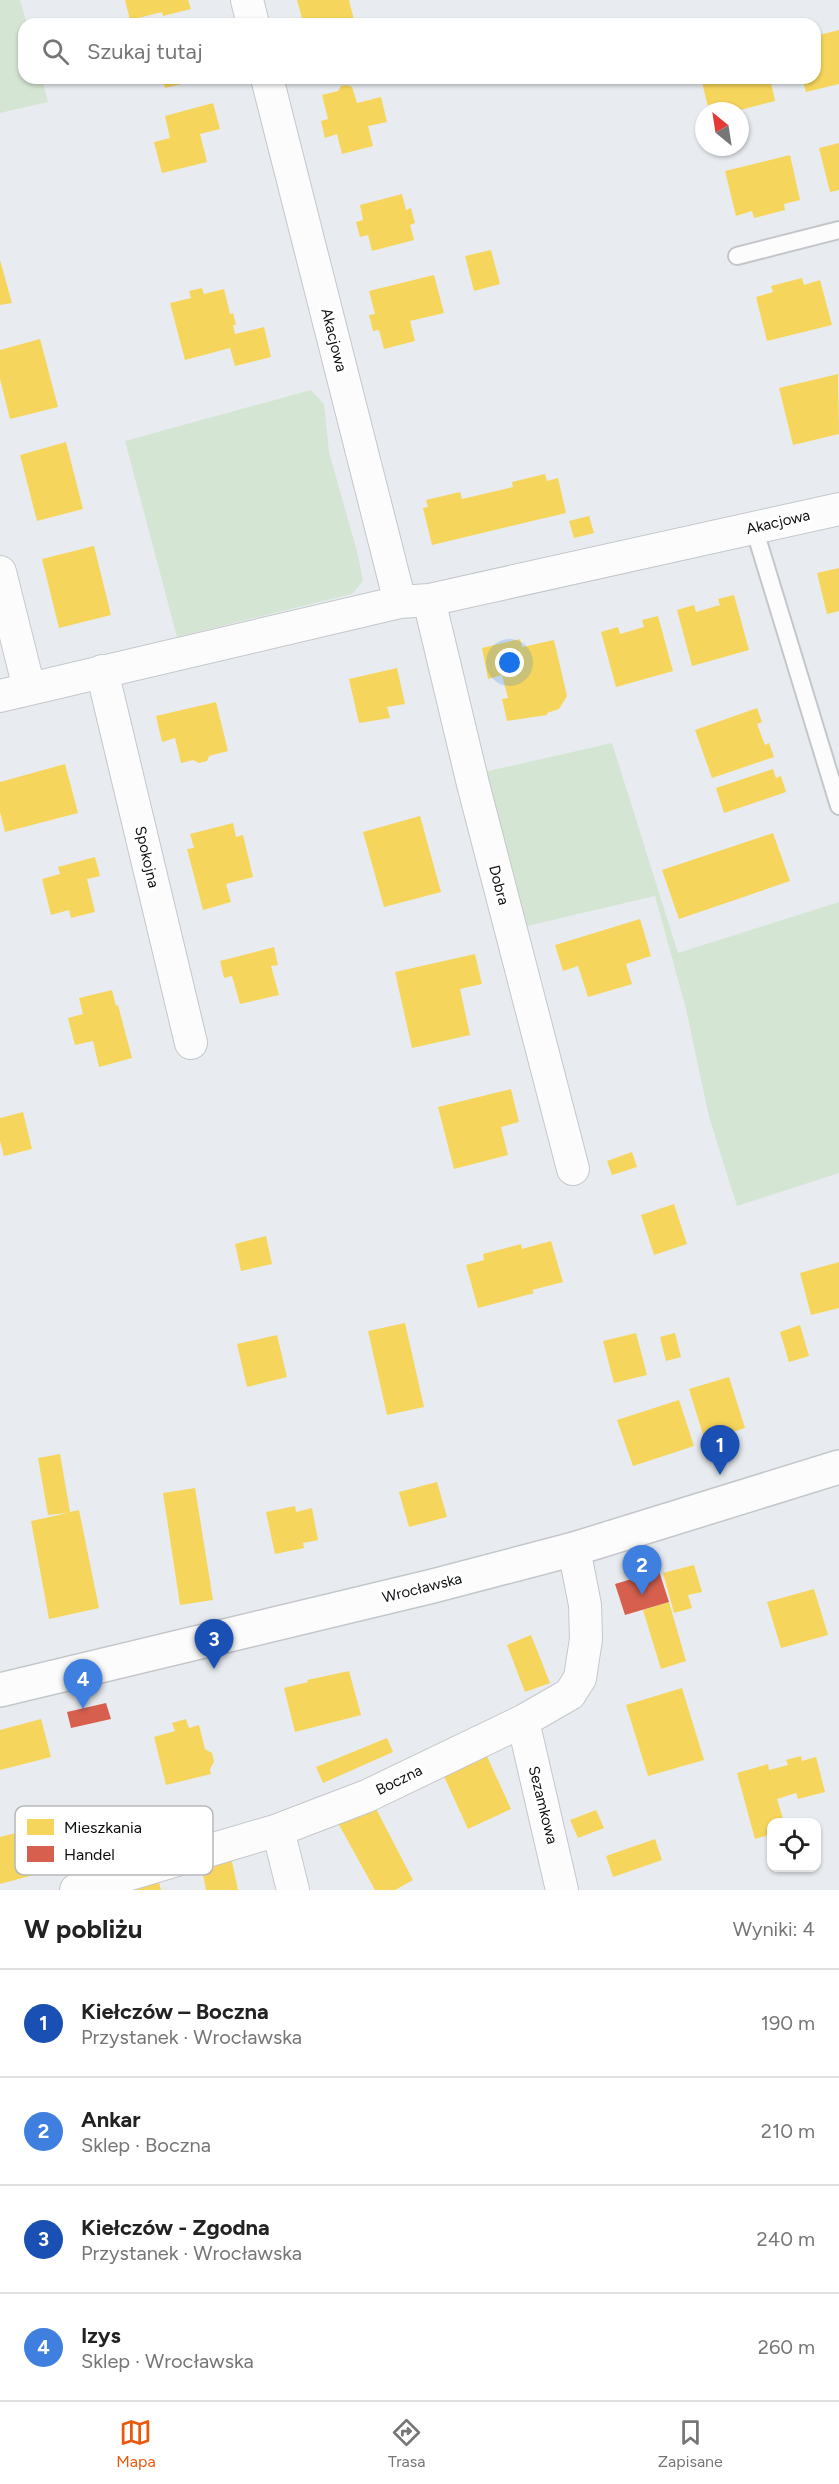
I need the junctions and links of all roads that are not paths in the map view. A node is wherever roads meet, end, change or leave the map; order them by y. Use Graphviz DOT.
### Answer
graph roads {
  1 [pos="247,0"];
  2 [pos="252,18"];
  3 [pos="269,84"];
  4 [pos="839,230"];
  5 [pos="737,256"];
  6 [pos="839,509"];
  7 [pos="754,528"];
  8 [pos="0,572"];
  9 [pos="414,601"];
  10 [pos="102,670"];
  11 [pos="15,692"];
  12 [pos="839,806"];
  13 [pos="191,1043"];
  14 [pos="573,1169"];
  15 [pos="839,1467"];
  16 [pos="574,1549"];
  17 [pos="0,1690"];
  18 [pos="523,1721"];
  19 [pos="278,1830"];
  20 [pos="213,1849"];
  21 [pos="126,1875"];
  22 [pos="76,1890"];
  23 [pos="293,1890"];
  24 [pos="562,1890"];
  1 -- 2 [label="street"];
  3 -- 9 [label="street, Akacjowa"];
  4 -- 5 [label="lane"];
  6 -- 7 [label="street, Akacjowa"];
  7 -- 9 [label="street, Akacjowa"];
  7 -- 12 [label="lane"];
  8 -- 11 [label="street, Akacjowa"];
  9 -- 10 [label="street, Akacjowa"];
  9 -- 14 [label="street, Dobra"];
  10 -- 11 [label="street, Akacjowa"];
  10 -- 13 [label="street, Spokojna"];
  15 -- 16 [label="street, Wrocławska"];
  16 -- 17 [label="street, Wrocławska"];
  16 -- 18 [label="street, Boczna"];
  18 -- 19 [label="street, Boczna"];
  18 -- 24 [label="street, Sezamkowa"];
  19 -- 20 [label="street, Boczna"];
  19 -- 23 [label="street"];
  21 -- 22 [label="street, Boczna"];
}
